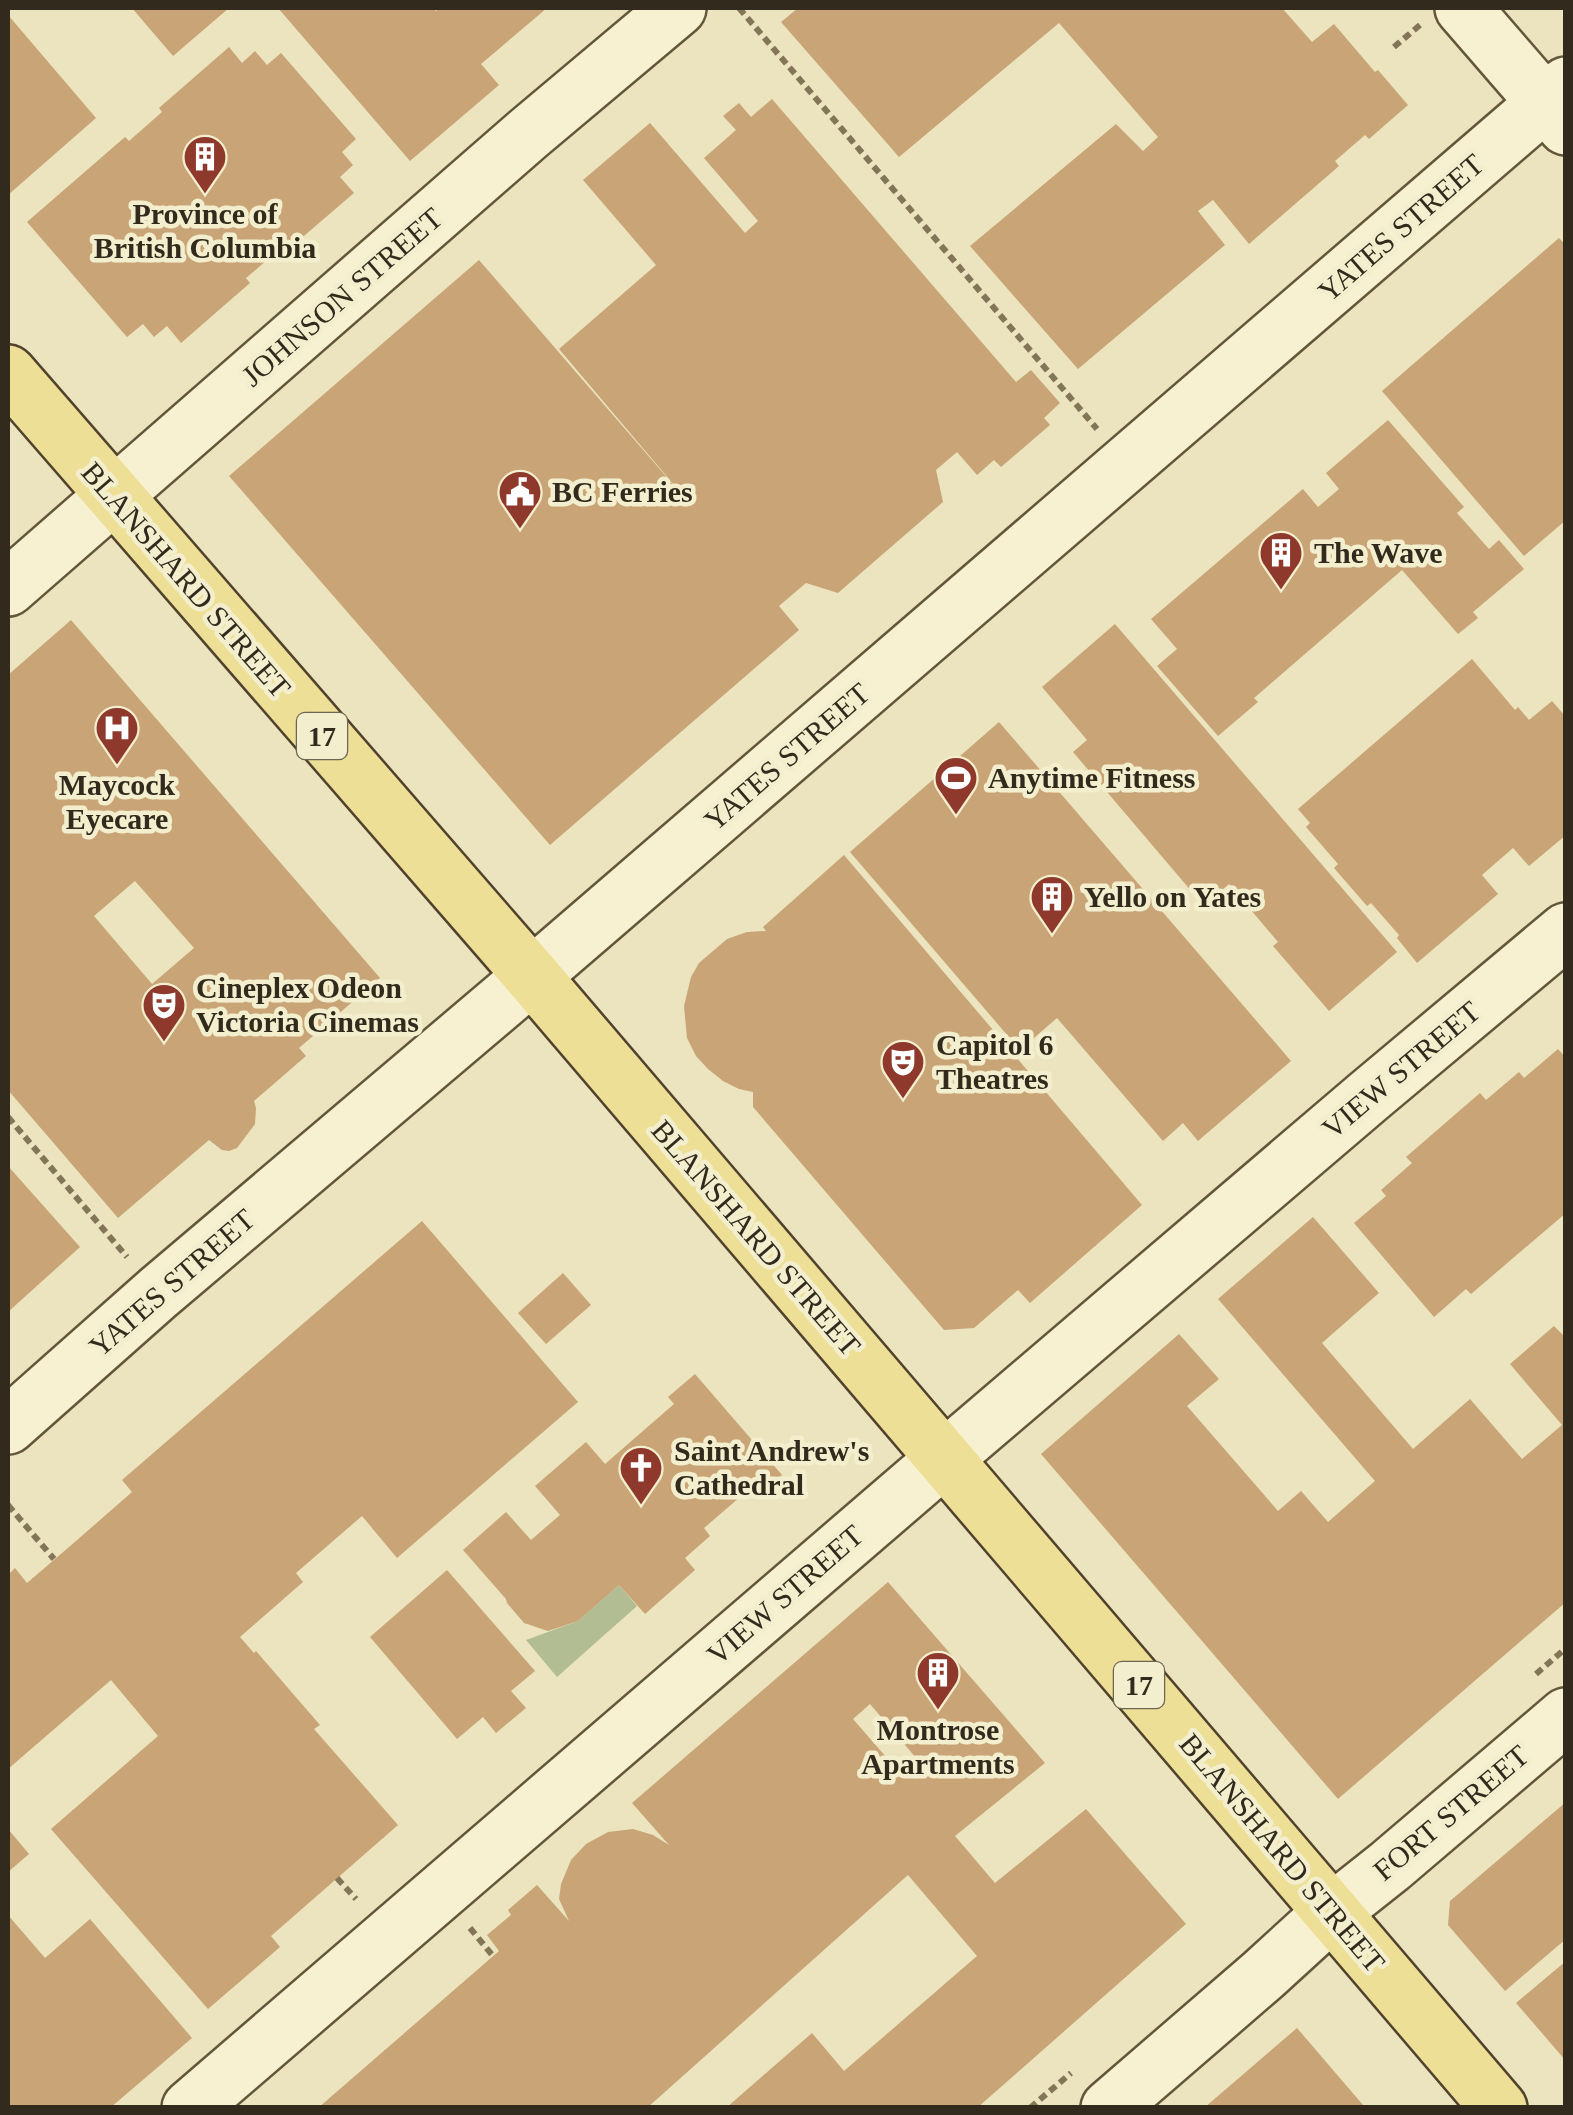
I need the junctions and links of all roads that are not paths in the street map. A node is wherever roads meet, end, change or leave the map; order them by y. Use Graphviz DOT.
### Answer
graph roads {
  1 [pos="678,8"];
  2 [pos="1463,8"];
  3 [pos="1559,105"];
  4 [pos="8,373"];
  5 [pos="112,496"];
  6 [pos="8,588"];
  7 [pos="1566,932"];
  8 [pos="532,976"];
  9 [pos="8,1426"];
  10 [pos="945,1458"];
  11 [pos="1566,1716"];
  12 [pos="1332,1912"];
  13 [pos="190,2108"];
  14 [pos="1109,2108"];
  15 [pos="1498,2108"];
  1 -- 5 [label="main road, JOHNSON STREET"];
  2 -- 3 [label="main road"];
  3 -- 8 [label="main road, YATES STREET"];
  4 -- 5 [label="main road, BLANSHARD STREET / 17"];
  5 -- 6 [label="main road, JOHNSON STREET"];
  5 -- 8 [label="main road, BLANSHARD STREET / 17"];
  7 -- 10 [label="main road, VIEW STREET"];
  8 -- 9 [label="main road, YATES STREET"];
  8 -- 10 [label="main road, BLANSHARD STREET / 17"];
  10 -- 12 [label="main road, BLANSHARD STREET / 17"];
  10 -- 13 [label="main road, VIEW STREET"];
  11 -- 12 [label="main road, FORT STREET"];
  12 -- 14 [label="main road, FORT STREET"];
  12 -- 15 [label="main road, BLANSHARD STREET / 17"];
}
